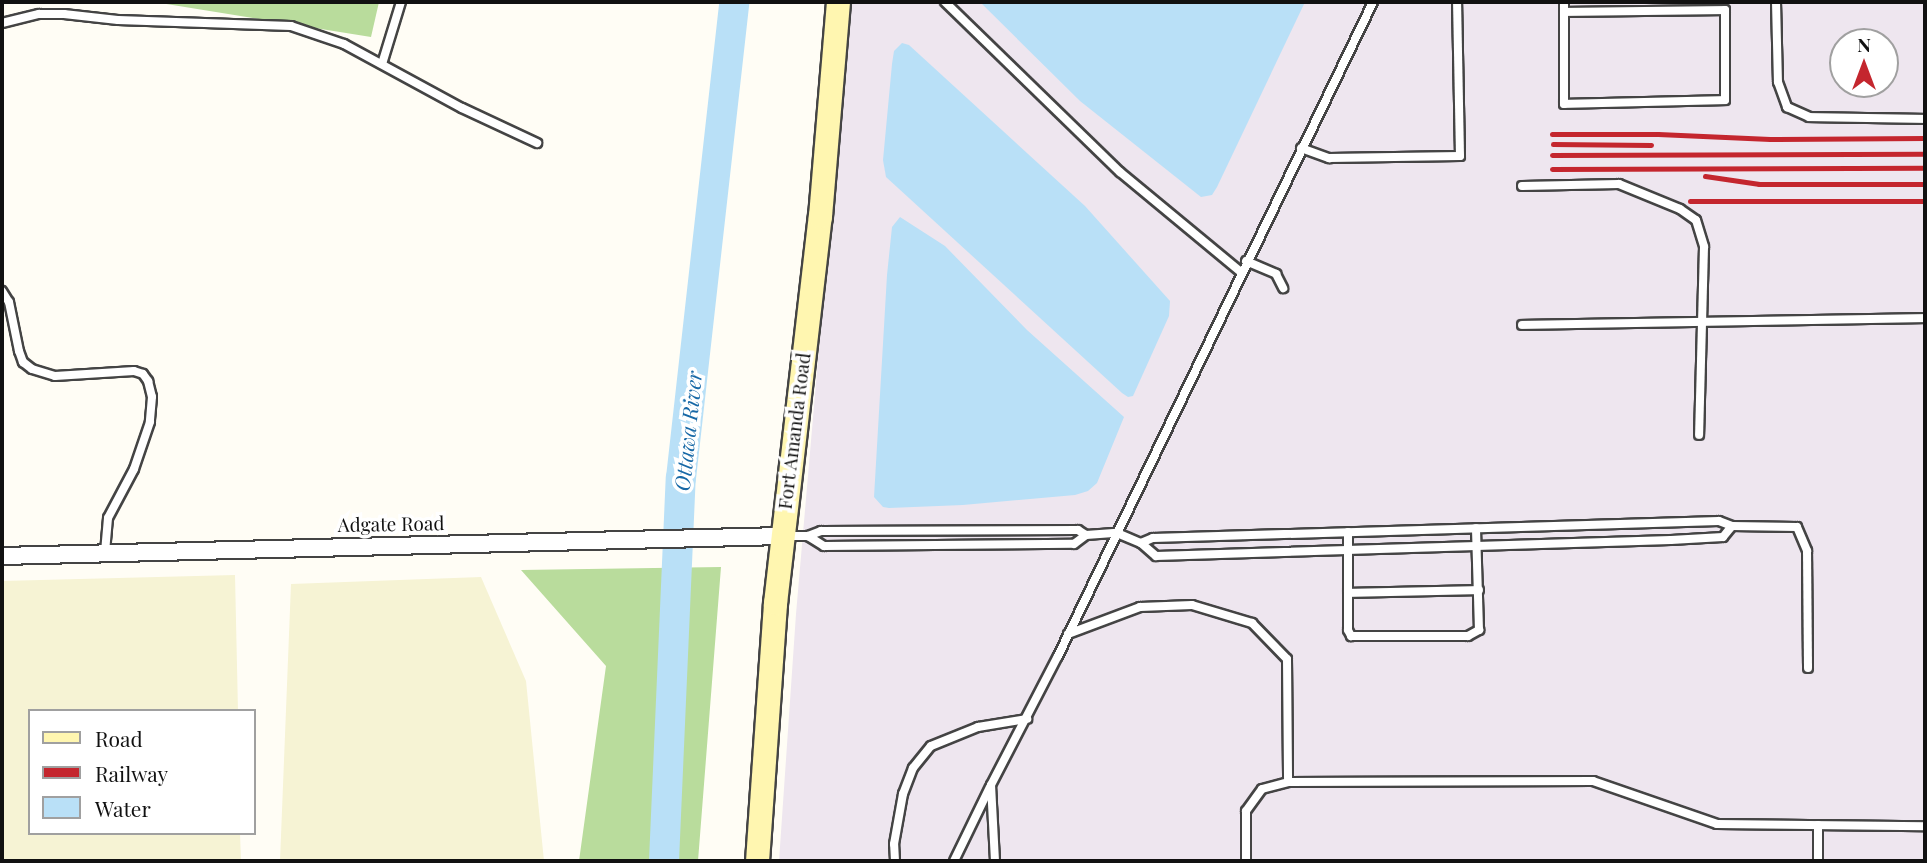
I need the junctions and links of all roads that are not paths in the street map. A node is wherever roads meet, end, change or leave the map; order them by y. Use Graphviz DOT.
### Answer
graph roads {
  1 [pos="401,2"];
  2 [pos="838,2"];
  3 [pos="945,2"];
  4 [pos="1373,2"];
  5 [pos="1457,2"];
  6 [pos="1564,2"];
  7 [pos="1776,2"];
  8 [pos="1564,12"];
  9 [pos="2,23"];
  10 [pos="382,64"];
  11 [pos="1925,119"];
  12 [pos="537,143"];
  13 [pos="1301,148"];
  14 [pos="1522,186"];
  15 [pos="1246,261"];
  16 [pos="1241,272"];
  17 [pos="1283,288"];
  18 [pos="2,291"];
  19 [pos="1925,318"];
  20 [pos="1700,322"];
  21 [pos="1522,325"];
  22 [pos="1699,435"];
  23 [pos="1732,526"];
  24 [pos="1476,528"];
  25 [pos="1348,532"];
  26 [pos="1116,533"];
  27 [pos="1086,535"];
  28 [pos="782,536"];
  29 [pos="808,536"];
  30 [pos="1141,544"];
  31 [pos="1479,547"];
  32 [pos="1348,551"];
  33 [pos="105,553"];
  34 [pos="2,556"];
  35 [pos="1479,590"];
  36 [pos="1348,593"];
  37 [pos="1068,634"];
  38 [pos="1808,668"];
  39 [pos="1027,719"];
  40 [pos="1288,782"];
  41 [pos="992,785"];
  42 [pos="1818,825"];
  43 [pos="1925,826"];
  44 [pos="758,861"];
  45 [pos="895,861"];
  46 [pos="954,861"];
  47 [pos="995,861"];
  48 [pos="1246,861"];
  49 [pos="1818,861"];
  1 -- 10 [label="lane"];
  2 -- 28 [label="street, Fort Amanda Road"];
  3 -- 16 [label="lane"];
  4 -- 13 [label="lane"];
  5 -- 13 [label="lane"];
  6 -- 8 [label="lane"];
  7 -- 11 [label="lane"];
  8 -- 8 [label="lane"];
  9 -- 10 [label="lane"];
  10 -- 12 [label="lane"];
  13 -- 15 [label="lane"];
  14 -- 20 [label="lane"];
  15 -- 16 [label="lane"];
  15 -- 17 [label="lane"];
  16 -- 26 [label="lane"];
  18 -- 33 [label="lane"];
  19 -- 20 [label="lane"];
  20 -- 21 [label="lane"];
  20 -- 22 [label="lane"];
  23 -- 24 [label="lane"];
  23 -- 31 [label="lane"];
  23 -- 38 [label="lane"];
  24 -- 25 [label="lane"];
  24 -- 31 [label="lane"];
  25 -- 30 [label="lane"];
  25 -- 32 [label="lane"];
  26 -- 27 [label="lane"];
  26 -- 30 [label="lane"];
  26 -- 37 [label="lane"];
  27 -- 29 [label="lane"];
  27 -- 29 [label="lane"];
  28 -- 29 [label="lane"];
  28 -- 33 [label="street, Adgate Road"];
  28 -- 44 [label="street, Fort Amanda Road"];
  30 -- 32 [label="lane"];
  31 -- 32 [label="lane"];
  31 -- 35 [label="lane"];
  32 -- 36 [label="lane"];
  33 -- 34 [label="street, Adgate Road"];
  35 -- 36 [label="lane"];
  35 -- 36 [label="lane"];
  37 -- 39 [label="lane"];
  37 -- 40 [label="lane"];
  39 -- 41 [label="lane"];
  39 -- 45 [label="lane"];
  40 -- 42 [label="lane"];
  40 -- 48 [label="lane"];
  41 -- 46 [label="lane"];
  41 -- 47 [label="lane"];
  42 -- 43 [label="lane"];
  42 -- 49 [label="lane"];
}
